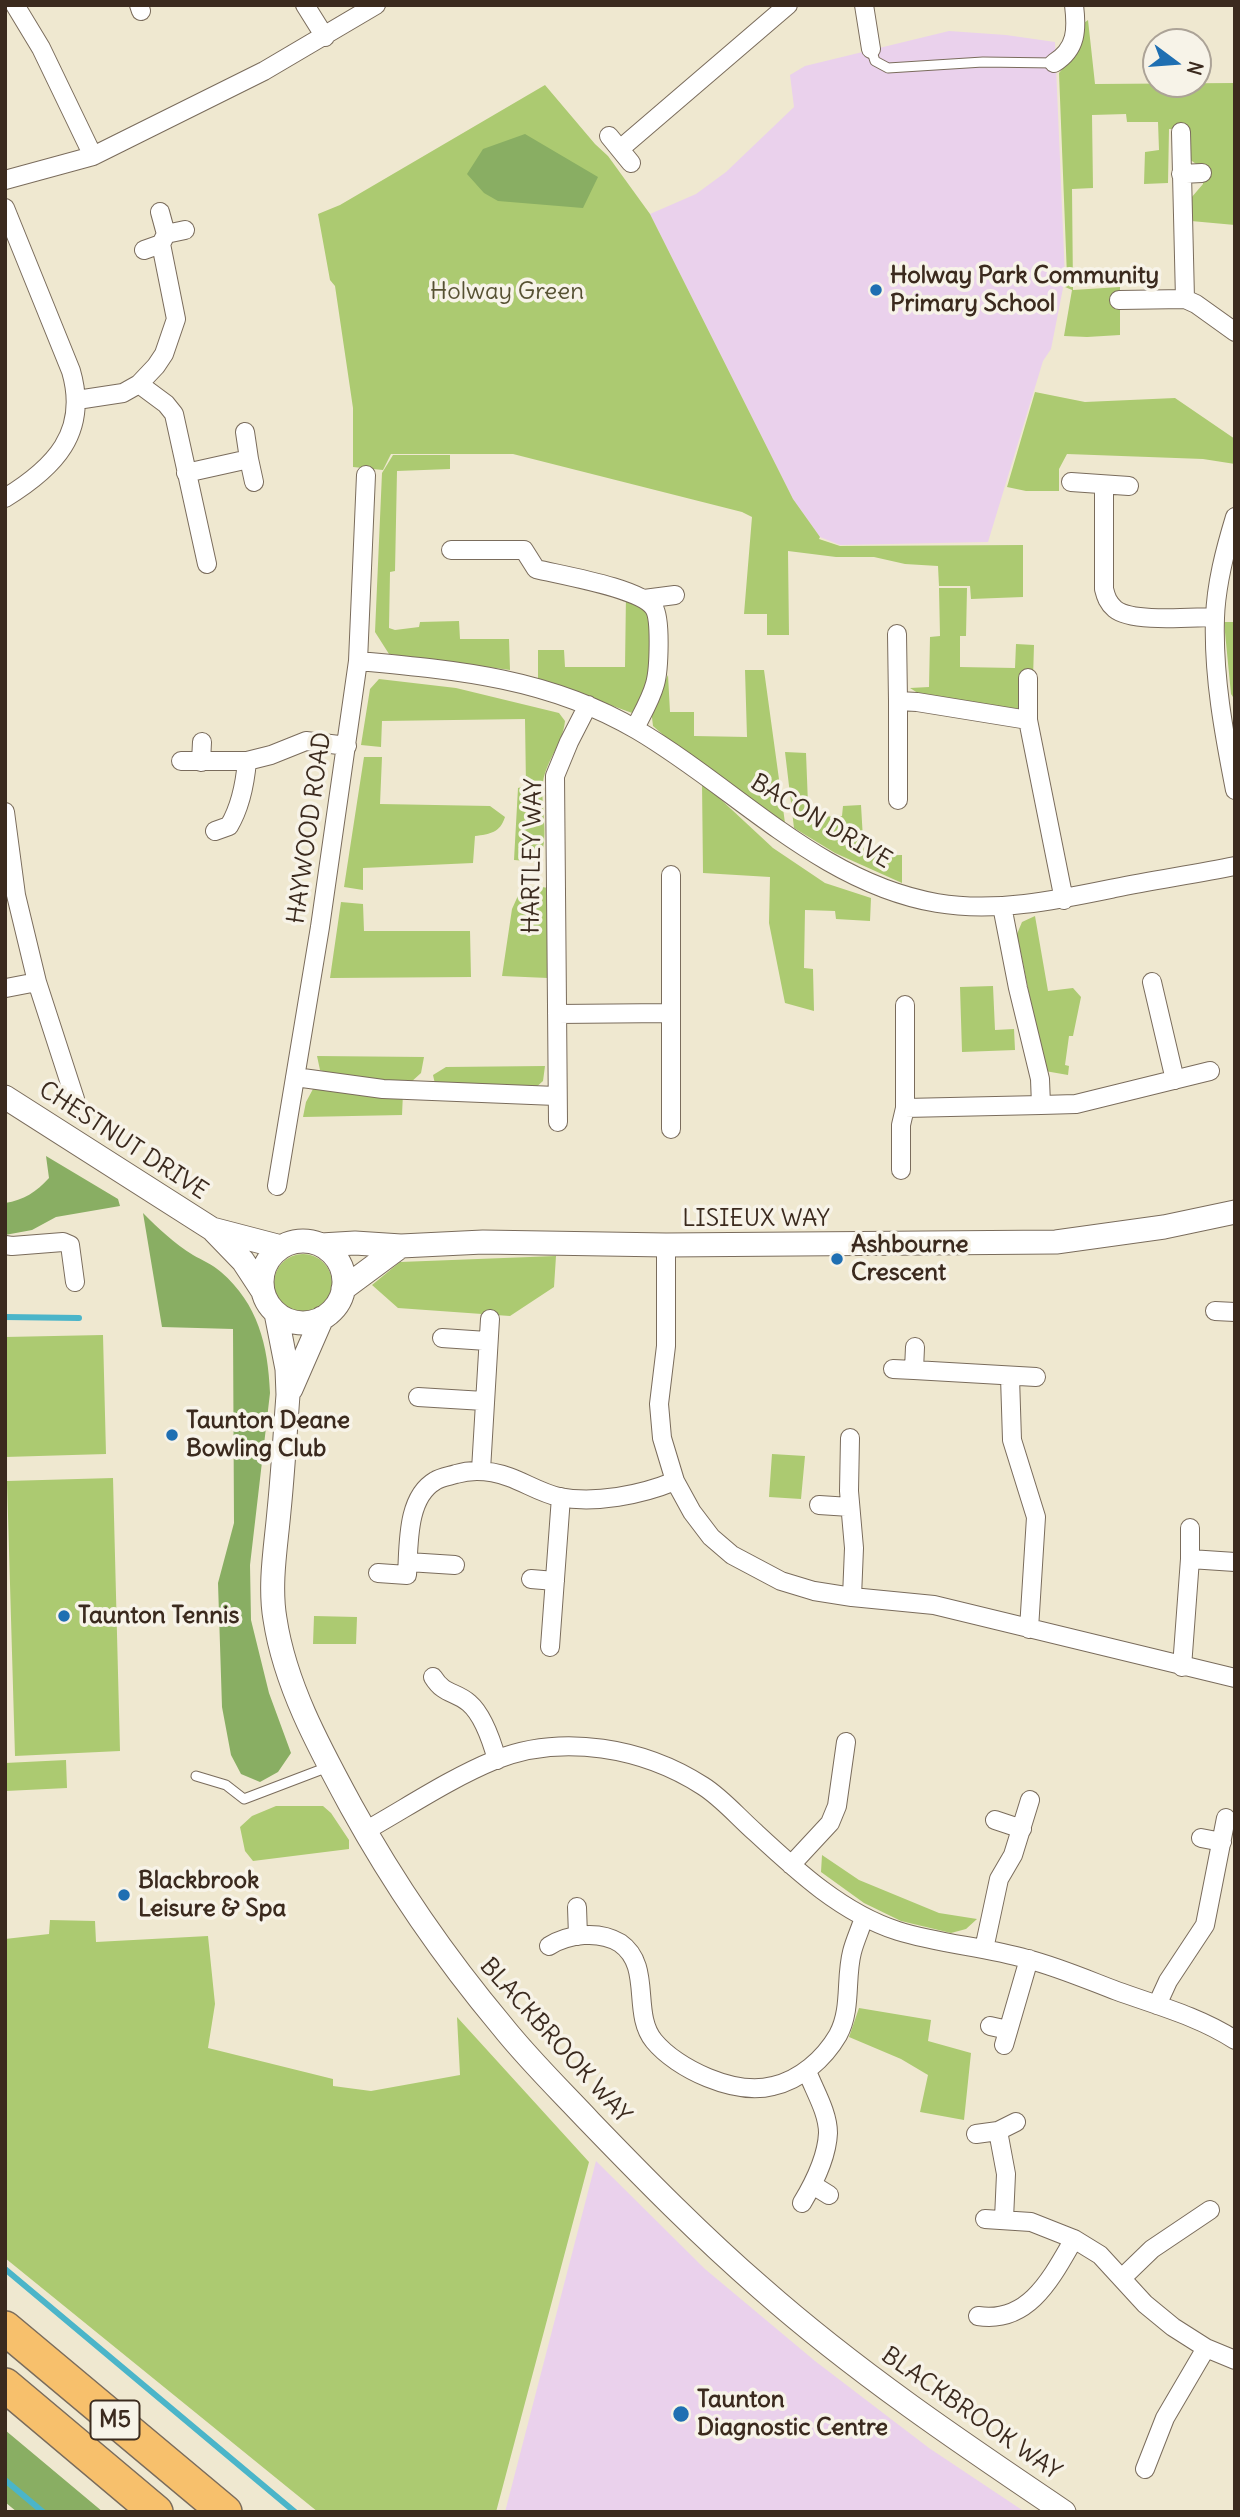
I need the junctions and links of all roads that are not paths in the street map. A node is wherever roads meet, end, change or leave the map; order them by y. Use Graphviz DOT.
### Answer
graph roads {
  1 [pos="15,5"];
  2 [pos="305,5"];
  3 [pos="376,5"];
  4 [pos="788,5"];
  5 [pos="864,5"];
  6 [pos="1074,5"];
  7 [pos="325,37"];
  8 [pos="872,49"];
  9 [pos="1054,63"];
  10 [pos="1181,132"];
  11 [pos="620,150"];
  12 [pos="93,156"];
  13 [pos="1202,173"];
  14 [pos="1181,174"];
  15 [pos="5,180"];
  16 [pos="5,208"];
  17 [pos="160,212"];
  18 [pos="184,230"];
  19 [pos="157,243"];
  20 [pos="1185,299"];
  21 [pos="1119,300"];
  22 [pos="1235,332"];
  23 [pos="139,384"];
  24 [pos="76,400"];
  25 [pos="245,432"];
  26 [pos="249,459"];
  27 [pos="186,472"];
  28 [pos="366,475"];
  29 [pos="254,482"];
  30 [pos="1071,482"];
  31 [pos="1104,485"];
  32 [pos="1129,486"];
  33 [pos="5,498"];
  34 [pos="1235,517"];
  35 [pos="450,550"];
  36 [pos="206,564"];
  37 [pos="675,595"];
  38 [pos="644,599"];
  39 [pos="1215,617"];
  40 [pos="897,634"];
  41 [pos="358,661"];
  42 [pos="1028,678"];
  43 [pos="898,701"];
  44 [pos="588,705"];
  45 [pos="1028,720"];
  46 [pos="1229,726"];
  47 [pos="635,728"];
  48 [pos="202,742"];
  49 [pos="347,746"];
  50 [pos="181,761"];
  51 [pos="247,761"];
  52 [pos="201,762"];
  53 [pos="1235,790"];
  54 [pos="898,800"];
  55 [pos="5,812"];
  56 [pos="215,831"];
  57 [pos="1235,866"];
  58 [pos="671,875"];
  59 [pos="1064,900"];
  60 [pos="1002,906"];
  61 [pos="37,982"];
  62 [pos="1152,982"];
  63 [pos="6,988"];
  64 [pos="905,1005"];
  65 [pos="670,1013"];
  66 [pos="557,1014"];
  67 [pos="1210,1071"];
  68 [pos="295,1077"];
  69 [pos="1175,1080"];
  70 [pos="556,1096"];
  71 [pos="5,1097"];
  72 [pos="75,1098"];
  73 [pos="1041,1105"];
  74 [pos="905,1108"];
  75 [pos="558,1122"];
  76 [pos="671,1129"];
  77 [pos="901,1170"];
  78 [pos="277,1186"];
  79 [pos="1235,1212"];
  80 [pos="212,1229"];
  81 [pos="5,1245"];
  82 [pos="321,1245"];
  83 [pos="666,1245"];
  84 [pos="401,1246"];
  85 [pos="281,1247"];
  86 [pos="75,1282"];
  87 [pos="343,1289"];
  88 [pos="262,1290"];
  89 [pos="1215,1311"];
  90 [pos="1235,1312"];
  91 [pos="276,1313"];
  92 [pos="322,1318"];
  93 [pos="490,1319"];
  94 [pos="442,1338"];
  95 [pos="487,1341"];
  96 [pos="915,1347"];
  97 [pos="893,1369"];
  98 [pos="914,1370"];
  99 [pos="1010,1377"];
  100 [pos="1036,1377"];
  101 [pos="288,1395"];
  102 [pos="418,1396"];
  103 [pos="485,1401"];
  104 [pos="850,1438"];
  105 [pos="481,1470"];
  106 [pos="675,1481"];
  107 [pos="561,1497"];
  108 [pos="819,1505"];
  109 [pos="850,1507"];
  110 [pos="1190,1528"];
  111 [pos="1190,1559"];
  112 [pos="408,1562"];
  113 [pos="1235,1562"];
  114 [pos="455,1565"];
  115 [pos="378,1573"];
  116 [pos="531,1579"];
  117 [pos="555,1581"];
  118 [pos="852,1597"];
  119 [pos="1029,1629"];
  120 [pos="550,1647"];
  121 [pos="1182,1667"];
  122 [pos="1235,1678"];
  123 [pos="434,1688"];
  124 [pos="846,1742"];
  125 [pos="497,1759"];
  126 [pos="330,1766"];
  127 [pos="196,1776"];
  128 [pos="1030,1800"];
  129 [pos="1226,1818"];
  130 [pos="995,1820"];
  131 [pos="1022,1829"];
  132 [pos="365,1831"];
  133 [pos="1201,1838"];
  134 [pos="1222,1842"];
  135 [pos="791,1865"];
  136 [pos="577,1907"];
  137 [pos="864,1917"];
  138 [pos="578,1936"];
  139 [pos="549,1945"];
  140 [pos="984,1949"];
  141 [pos="1029,1959"];
  142 [pos="1157,2005"];
  143 [pos="990,2026"];
  144 [pos="1235,2039"];
  145 [pos="807,2071"];
  146 [pos="1016,2122"];
  147 [pos="998,2131"];
  148 [pos="976,2134"];
  149 [pos="802,2203"];
  150 [pos="1210,2210"];
  151 [pos="985,2219"];
  152 [pos="1004,2219"];
  153 [pos="1074,2239"];
  154 [pos="1122,2278"];
  155 [pos="978,2316"];
  156 [pos="5,2328"];
  157 [pos="1206,2348"];
  158 [pos="1235,2360"];
  159 [pos="5,2385"];
  160 [pos="1145,2469"];
  161 [pos="156,2512"];
  162 [pos="225,2512"];
  163 [pos="1064,2512"];
  1 -- 12 [label="street"];
  2 -- 7 [label="street"];
  3 -- 7 [label="street"];
  4 -- 11 [label="street"];
  5 -- 8 [label="street"];
  6 -- 9 [label="street"];
  7 -- 12 [label="street"];
  8 -- 9 [label="lane"];
  10 -- 14 [label="street"];
  12 -- 15 [label="street"];
  13 -- 14 [label="street"];
  14 -- 20 [label="street"];
  16 -- 24 [label="street"];
  17 -- 19 [label="street"];
  18 -- 19 [label="street"];
  19 -- 23 [label="street"];
  20 -- 21 [label="street"];
  20 -- 22 [label="street"];
  23 -- 24 [label="street"];
  23 -- 27 [label="street"];
  24 -- 33 [label="street"];
  25 -- 26 [label="street"];
  26 -- 27 [label="street"];
  26 -- 29 [label="street"];
  27 -- 36 [label="street"];
  28 -- 41 [label="street, HAYWOOD ROAD"];
  30 -- 31 [label="street"];
  31 -- 32 [label="street"];
  31 -- 39 [label="street"];
  34 -- 39 [label="street"];
  35 -- 38 [label="street"];
  37 -- 38 [label="street"];
  38 -- 47 [label="street"];
  39 -- 46 [label="street"];
  40 -- 43 [label="street"];
  41 -- 44 [label="street, BACON DRIVE"];
  41 -- 49 [label="street, HAYWOOD ROAD"];
  42 -- 45 [label="street"];
  43 -- 45 [label="street"];
  43 -- 54 [label="street"];
  44 -- 47 [label="street, BACON DRIVE"];
  44 -- 66 [label="street, HARTLEY WAY"];
  45 -- 59 [label="street"];
  46 -- 53 [label="street"];
  47 -- 60 [label="street, BACON DRIVE"];
  48 -- 52 [label="street"];
  49 -- 51 [label="street"];
  49 -- 68 [label="street, HAYWOOD ROAD"];
  50 -- 52 [label="street"];
  51 -- 52 [label="street"];
  51 -- 56 [label="street"];
  55 -- 61 [label="street"];
  57 -- 59 [label="street, BACON DRIVE"];
  58 -- 65 [label="street"];
  59 -- 60 [label="street, BACON DRIVE"];
  60 -- 73 [label="street"];
  61 -- 63 [label="street"];
  61 -- 72 [label="street"];
  62 -- 69 [label="street"];
  64 -- 74 [label="street"];
  65 -- 66 [label="street"];
  65 -- 76 [label="street"];
  66 -- 70 [label="street, HARTLEY WAY"];
  67 -- 69 [label="street"];
  68 -- 70 [label="street"];
  68 -- 78 [label="street, HAYWOOD ROAD"];
  69 -- 73 [label="street"];
  70 -- 75 [label="street, HARTLEY WAY"];
  71 -- 80 [label="street, CHESTNUT DRIVE"];
  73 -- 74 [label="street"];
  74 -- 77 [label="street"];
  79 -- 83 [label="street, LISIEUX WAY"];
  80 -- 85 [label="street, CHESTNUT DRIVE"];
  80 -- 88 [label="street, CHESTNUT DRIVE"];
  81 -- 86 [label="street"];
  82 -- 84 [label="street, LISIEUX WAY"];
  82 -- 85 [label="street"];
  82 -- 87 [label="street"];
  83 -- 84 [label="street, LISIEUX WAY"];
  83 -- 106 [label="street"];
  84 -- 87 [label="street"];
  85 -- 88 [label="street"];
  87 -- 92 [label="street"];
  88 -- 91 [label="street"];
  89 -- 90 [label="street"];
  91 -- 92 [label="street"];
  91 -- 101 [label="street, BLACKBROOK WAY"];
  92 -- 101 [label="street, BLACKBROOK WAY"];
  93 -- 95 [label="street"];
  94 -- 95 [label="street"];
  95 -- 103 [label="street"];
  96 -- 98 [label="street"];
  97 -- 98 [label="street"];
  98 -- 99 [label="street"];
  99 -- 100 [label="street"];
  99 -- 119 [label="street"];
  101 -- 126 [label="street, BLACKBROOK WAY"];
  102 -- 103 [label="street"];
  103 -- 105 [label="street"];
  104 -- 109 [label="street"];
  105 -- 107 [label="street"];
  105 -- 112 [label="street"];
  106 -- 107 [label="street"];
  106 -- 118 [label="street"];
  107 -- 117 [label="street"];
  108 -- 109 [label="street"];
  109 -- 118 [label="street"];
  110 -- 111 [label="street"];
  111 -- 113 [label="street"];
  111 -- 121 [label="street"];
  112 -- 114 [label="street"];
  112 -- 115 [label="street"];
  116 -- 117 [label="street"];
  117 -- 120 [label="street"];
  118 -- 119 [label="street"];
  119 -- 121 [label="street"];
  121 -- 122 [label="street"];
  123 -- 125 [label="street"];
  124 -- 135 [label="street"];
  125 -- 132 [label="street"];
  125 -- 135 [label="street"];
  126 -- 127 [label="lane"];
  126 -- 132 [label="street, BLACKBROOK WAY"];
  128 -- 131 [label="street"];
  129 -- 134 [label="street"];
  130 -- 131 [label="street"];
  131 -- 140 [label="street"];
  132 -- 163 [label="street, BLACKBROOK WAY"];
  133 -- 134 [label="street"];
  134 -- 142 [label="street"];
  135 -- 137 [label="street"];
  136 -- 138 [label="street"];
  137 -- 140 [label="street"];
  137 -- 145 [label="street"];
  138 -- 139 [label="street"];
  138 -- 145 [label="street"];
  140 -- 141 [label="street"];
  141 -- 142 [label="street"];
  141 -- 143 [label="street"];
  142 -- 144 [label="street"];
  145 -- 149 [label="street"];
  146 -- 147 [label="street"];
  147 -- 148 [label="street"];
  147 -- 152 [label="street"];
  150 -- 154 [label="street"];
  151 -- 152 [label="street"];
  152 -- 153 [label="street"];
  153 -- 154 [label="street"];
  153 -- 155 [label="street"];
  154 -- 157 [label="street"];
  156 -- 162 [label="highway, M5"];
  157 -- 158 [label="street"];
  157 -- 160 [label="street"];
  159 -- 161 [label="highway, M5"];
}
